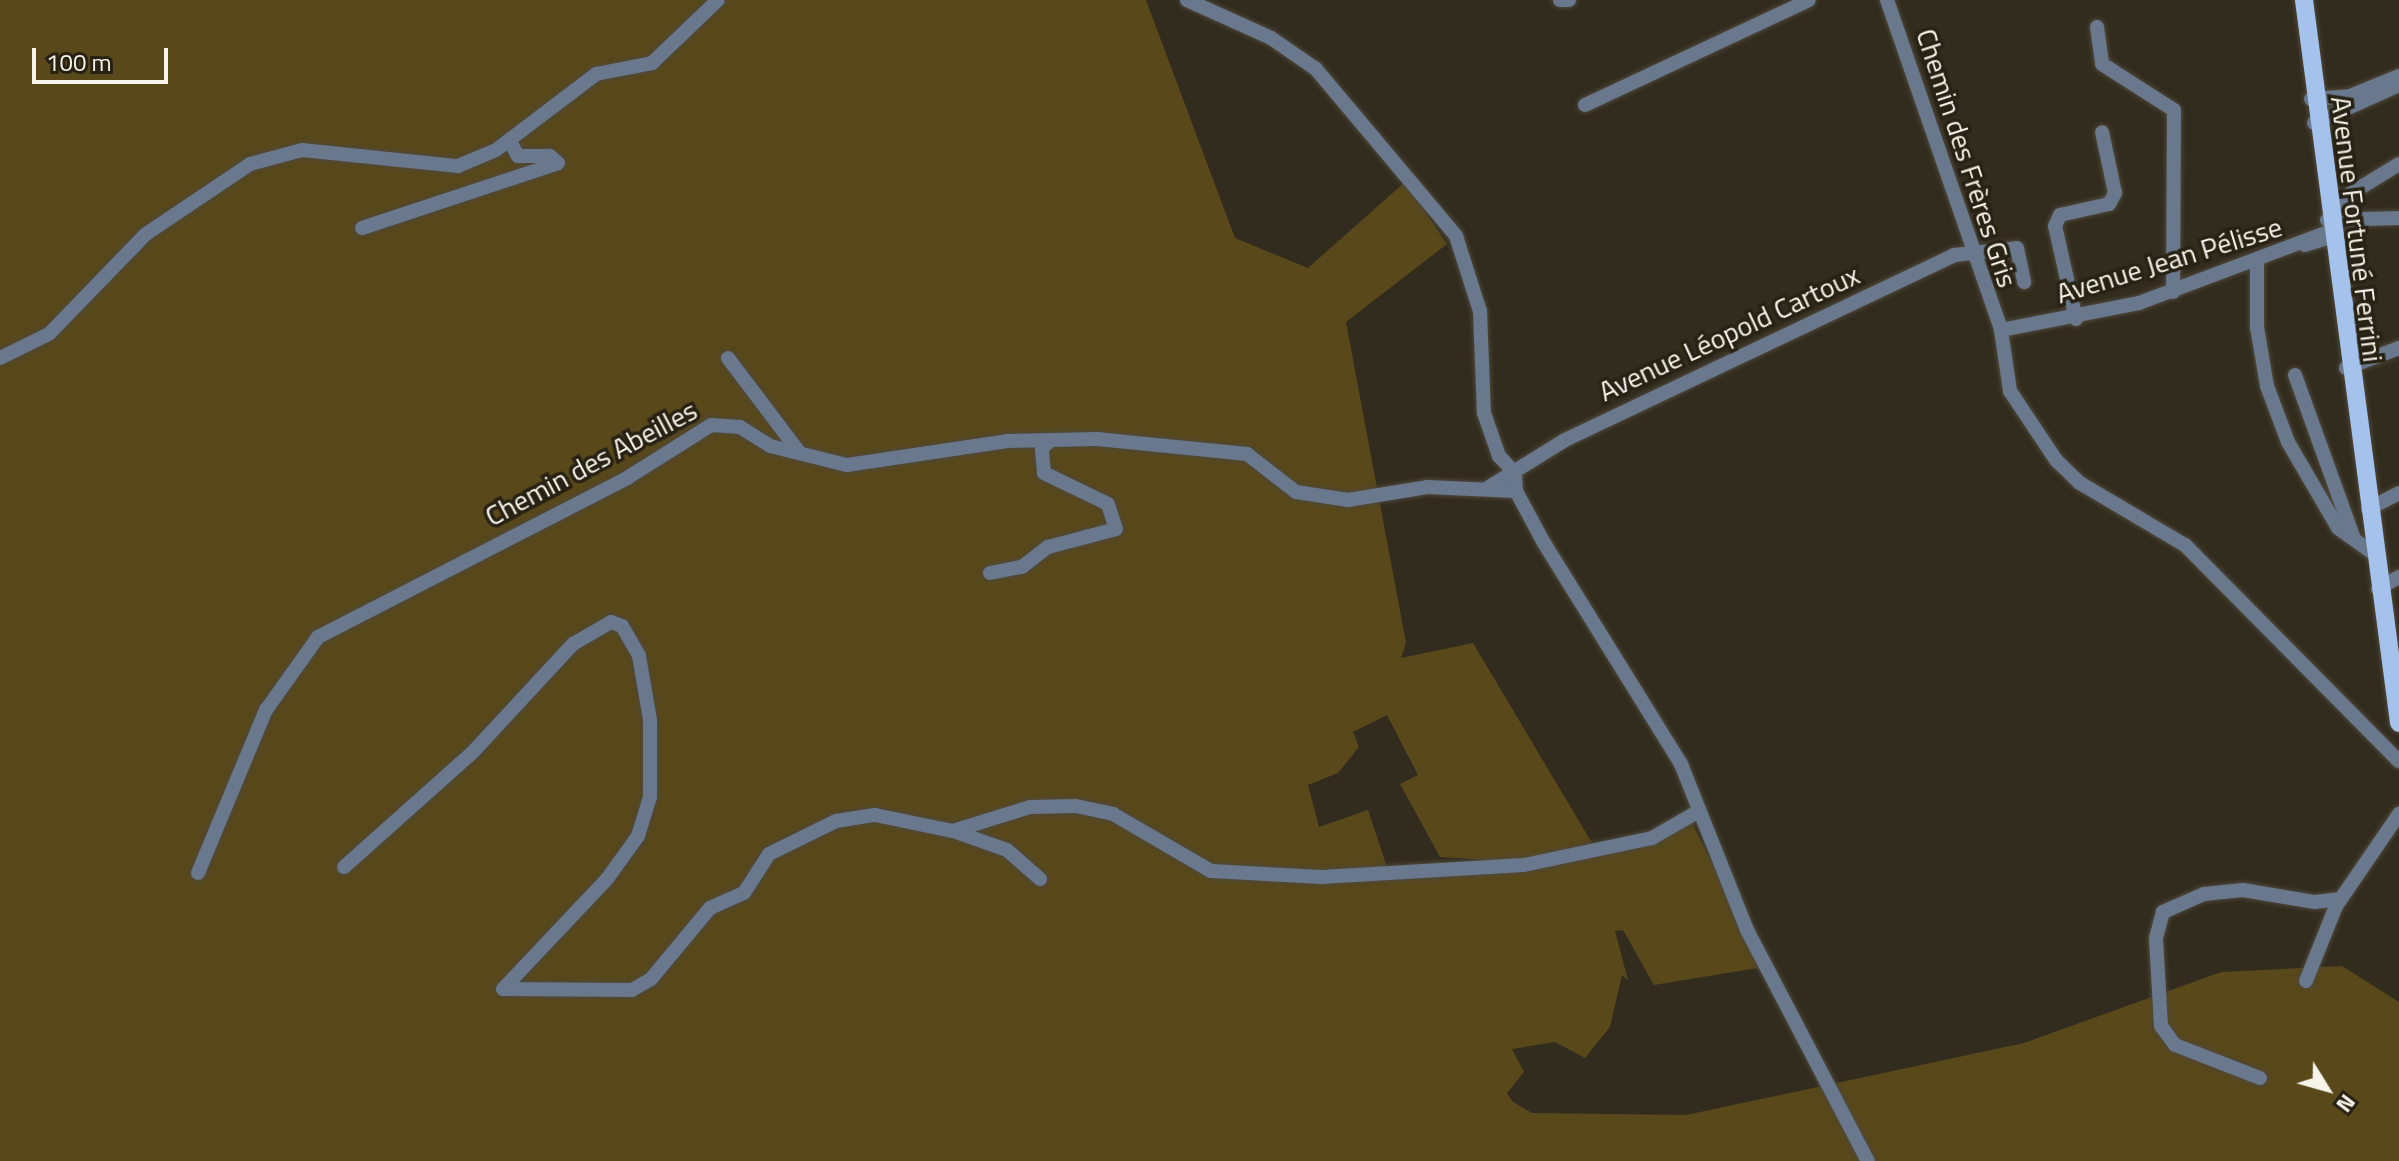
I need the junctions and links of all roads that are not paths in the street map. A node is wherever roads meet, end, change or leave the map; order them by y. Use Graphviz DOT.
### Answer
graph roads {
  1 [pos="718,0"];
  2 [pos="1187,0"];
  3 [pos="1560,0"];
  4 [pos="1569,0"];
  5 [pos="1809,0"];
  6 [pos="1887,0"];
  7 [pos="2303,0"];
  8 [pos="2097,27"];
  9 [pos="2399,76"];
  10 [pos="2399,85"];
  11 [pos="2315,99"];
  12 [pos="1585,105"];
  13 [pos="2318,121"];
  14 [pos="2102,132"];
  15 [pos="509,140"];
  16 [pos="2399,164"];
  17 [pos="2399,218"];
  18 [pos="362,228"];
  19 [pos="2331,230"];
  20 [pos="1972,256"];
  21 [pos="2257,262"];
  22 [pos="2024,282"];
  23 [pos="2173,292"];
  24 [pos="2076,319"];
  25 [pos="2001,330"];
  26 [pos="2399,348"];
  27 [pos="0,358"];
  28 [pos="728,358"];
  29 [pos="2349,367"];
  30 [pos="2295,375"];
  31 [pos="1051,440"];
  32 [pos="799,452"];
  33 [pos="1515,473"];
  34 [pos="1486,489"];
  35 [pos="1516,491"];
  36 [pos="2399,493"];
  37 [pos="2368,509"];
  38 [pos="2354,539"];
  39 [pos="2373,553"];
  40 [pos="990,573"];
  41 [pos="2399,577"];
  42 [pos="2378,589"];
  43 [pos="2395,686"];
  44 [pos="2398,715"];
  45 [pos="2399,761"];
  46 [pos="1699,811"];
  47 [pos="2399,814"];
  48 [pos="953,831"];
  49 [pos="344,867"];
  50 [pos="198,873"];
  51 [pos="1040,879"];
  52 [pos="2341,899"];
  53 [pos="2306,981"];
  54 [pos="2260,1078"];
  55 [pos="1868,1161"];
  1 -- 15 [label="street"];
  2 -- 33 [label="street"];
  3 -- 4 [label="street"];
  5 -- 12 [label="street"];
  6 -- 20 [label="street, Chemin des Frères Gris"];
  7 -- 11 [label="main road, Avenue Fortuné Ferrini"];
  8 -- 23 [label="street"];
  9 -- 11 [label="street"];
  10 -- 13 [label="street"];
  11 -- 13 [label="main road, Avenue Fortuné Ferrini"];
  13 -- 19 [label="main road, Avenue Fortuné Ferrini"];
  14 -- 24 [label="street"];
  15 -- 18 [label="street"];
  15 -- 27 [label="street"];
  16 -- 19 [label="street"];
  17 -- 19 [label="street"];
  19 -- 21 [label="street, Avenue Jean Pélisse"];
  19 -- 29 [label="main road, Avenue Fortuné Ferrini"];
  20 -- 22 [label="street, Avenue Léopold Cartoux"];
  20 -- 25 [label="street, Chemin des Frères Gris"];
  20 -- 33 [label="street, Avenue Léopold Cartoux"];
  21 -- 23 [label="street, Avenue Jean Pélisse"];
  21 -- 38 [label="street"];
  23 -- 24 [label="street, Avenue Jean Pélisse"];
  24 -- 25 [label="street, Avenue Jean Pélisse"];
  25 -- 45 [label="street, Chemin des Frères Gris"];
  26 -- 29 [label="street"];
  28 -- 32 [label="street"];
  29 -- 37 [label="main road, Avenue Fortuné Ferrini"];
  30 -- 38 [label="street"];
  31 -- 32 [label="street, Chemin des Abeilles"];
  31 -- 34 [label="street, Chemin des Abeilles"];
  31 -- 40 [label="street"];
  32 -- 50 [label="street, Chemin des Abeilles"];
  33 -- 34 [label="street"];
  33 -- 35 [label="street"];
  34 -- 35 [label="street, Chemin des Abeilles"];
  35 -- 46 [label="street"];
  36 -- 37 [label="street"];
  37 -- 39 [label="main road, Avenue Fortuné Ferrini"];
  38 -- 39 [label="street"];
  39 -- 42 [label="main road, Avenue Fortuné Ferrini"];
  41 -- 42 [label="street"];
  42 -- 43 [label="main road, Avenue Fortuné Ferrini"];
  43 -- 44 [label="main road, Avenue Fortuné Ferrini"];
  46 -- 48 [label="street"];
  46 -- 55 [label="street"];
  47 -- 52 [label="street"];
  48 -- 49 [label="street"];
  48 -- 51 [label="street"];
  52 -- 53 [label="street"];
  52 -- 54 [label="street"];
}
